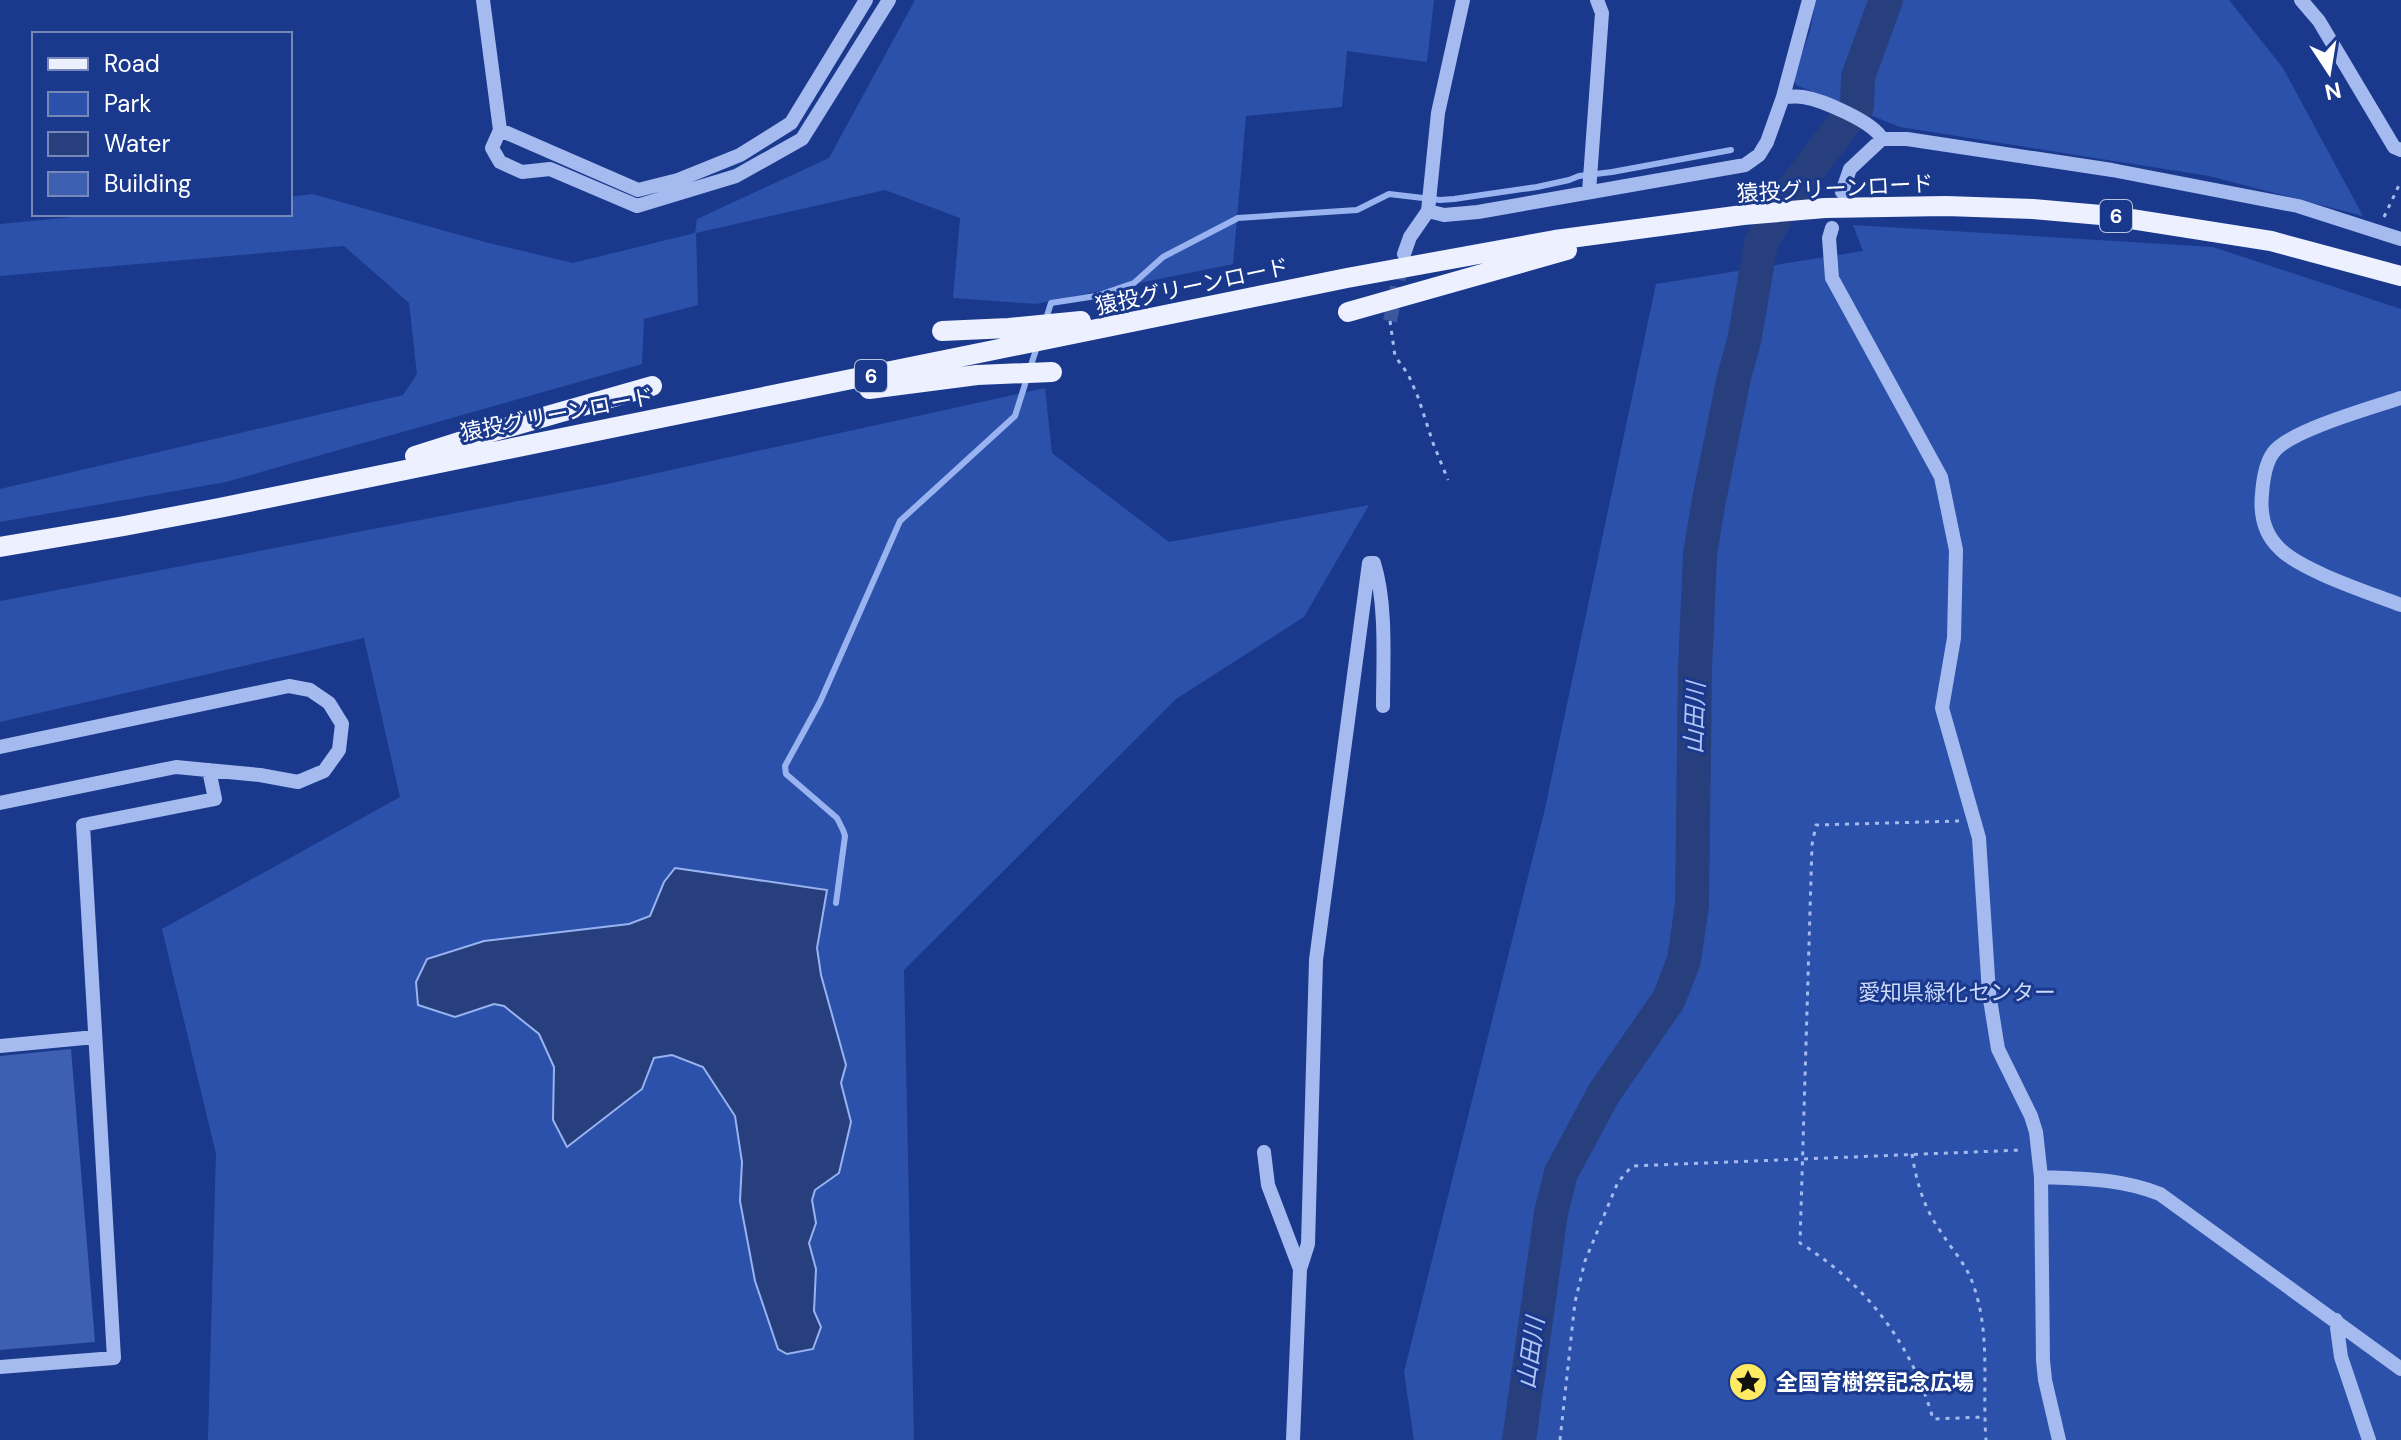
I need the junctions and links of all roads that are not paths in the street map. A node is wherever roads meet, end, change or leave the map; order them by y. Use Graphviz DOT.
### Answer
graph roads {
  1 [pos="483,0"];
  2 [pos="866,0"];
  3 [pos="889,0"];
  4 [pos="1463,0"];
  5 [pos="1597,0"];
  6 [pos="1809,0"];
  7 [pos="2301,0"];
  8 [pos="1783,97"];
  9 [pos="500,130"];
  10 [pos="1882,139"];
  11 [pos="2401,150"];
  12 [pos="1589,192"];
  13 [pos="1842,192"];
  14 [pos="1428,211"];
  15 [pos="1656,225"];
  16 [pos="1832,228"];
  17 [pos="2401,239"];
  18 [pos="1404,254"];
  19 [pos="2401,276"];
  20 [pos="1347,278"];
  21 [pos="1348,312"];
  22 [pos="942,331"];
  23 [pos="1052,372"];
  24 [pos="652,386"];
  25 [pos="2401,398"];
  26 [pos="542,441"];
  27 [pos="320,487"];
  28 [pos="0,547"];
  29 [pos="2401,605"];
  30 [pos="1383,706"];
  31 [pos="0,747"];
  32 [pos="209,770"];
  33 [pos="0,803"];
  34 [pos="95,1037"];
  35 [pos="0,1046"];
  36 [pos="1264,1152"];
  37 [pos="2041,1177"];
  38 [pos="1300,1269"];
  39 [pos="2336,1320"];
  40 [pos="0,1367"];
  41 [pos="2401,1369"];
  42 [pos="1293,1440"];
  43 [pos="2059,1440"];
  44 [pos="2369,1440"];
  1 -- 9 [label="street"];
  2 -- 9 [label="street"];
  3 -- 9 [label="street"];
  4 -- 14 [label="street"];
  5 -- 12 [label="street"];
  6 -- 8 [label="street"];
  7 -- 11 [label="street"];
  8 -- 10 [label="street"];
  8 -- 12 [label="street"];
  10 -- 13 [label="street"];
  10 -- 17 [label="street"];
  12 -- 14 [label="street"];
  14 -- 18 [label="street"];
  15 -- 19 [label="main road, 猿投グリーンロード / 6"];
  15 -- 20 [label="main road, 猿投グリーンロード / 6"];
  15 -- 21 [label="main road"];
  16 -- 37 [label="street"];
  20 -- 22 [label="main road"];
  20 -- 26 [label="main road, 猿投グリーンロード / 6"];
  23 -- 26 [label="main road"];
  24 -- 27 [label="main road"];
  25 -- 29 [label="street"];
  26 -- 27 [label="main road, 猿投グリーンロード / 6"];
  27 -- 28 [label="main road, 猿投グリーンロード / 6"];
  30 -- 38 [label="street"];
  31 -- 32 [label="street"];
  32 -- 33 [label="street"];
  32 -- 34 [label="street"];
  34 -- 35 [label="street"];
  34 -- 40 [label="street"];
  36 -- 38 [label="street"];
  37 -- 39 [label="street"];
  37 -- 43 [label="street"];
  38 -- 42 [label="street"];
  39 -- 41 [label="street"];
  39 -- 44 [label="street"];
}
